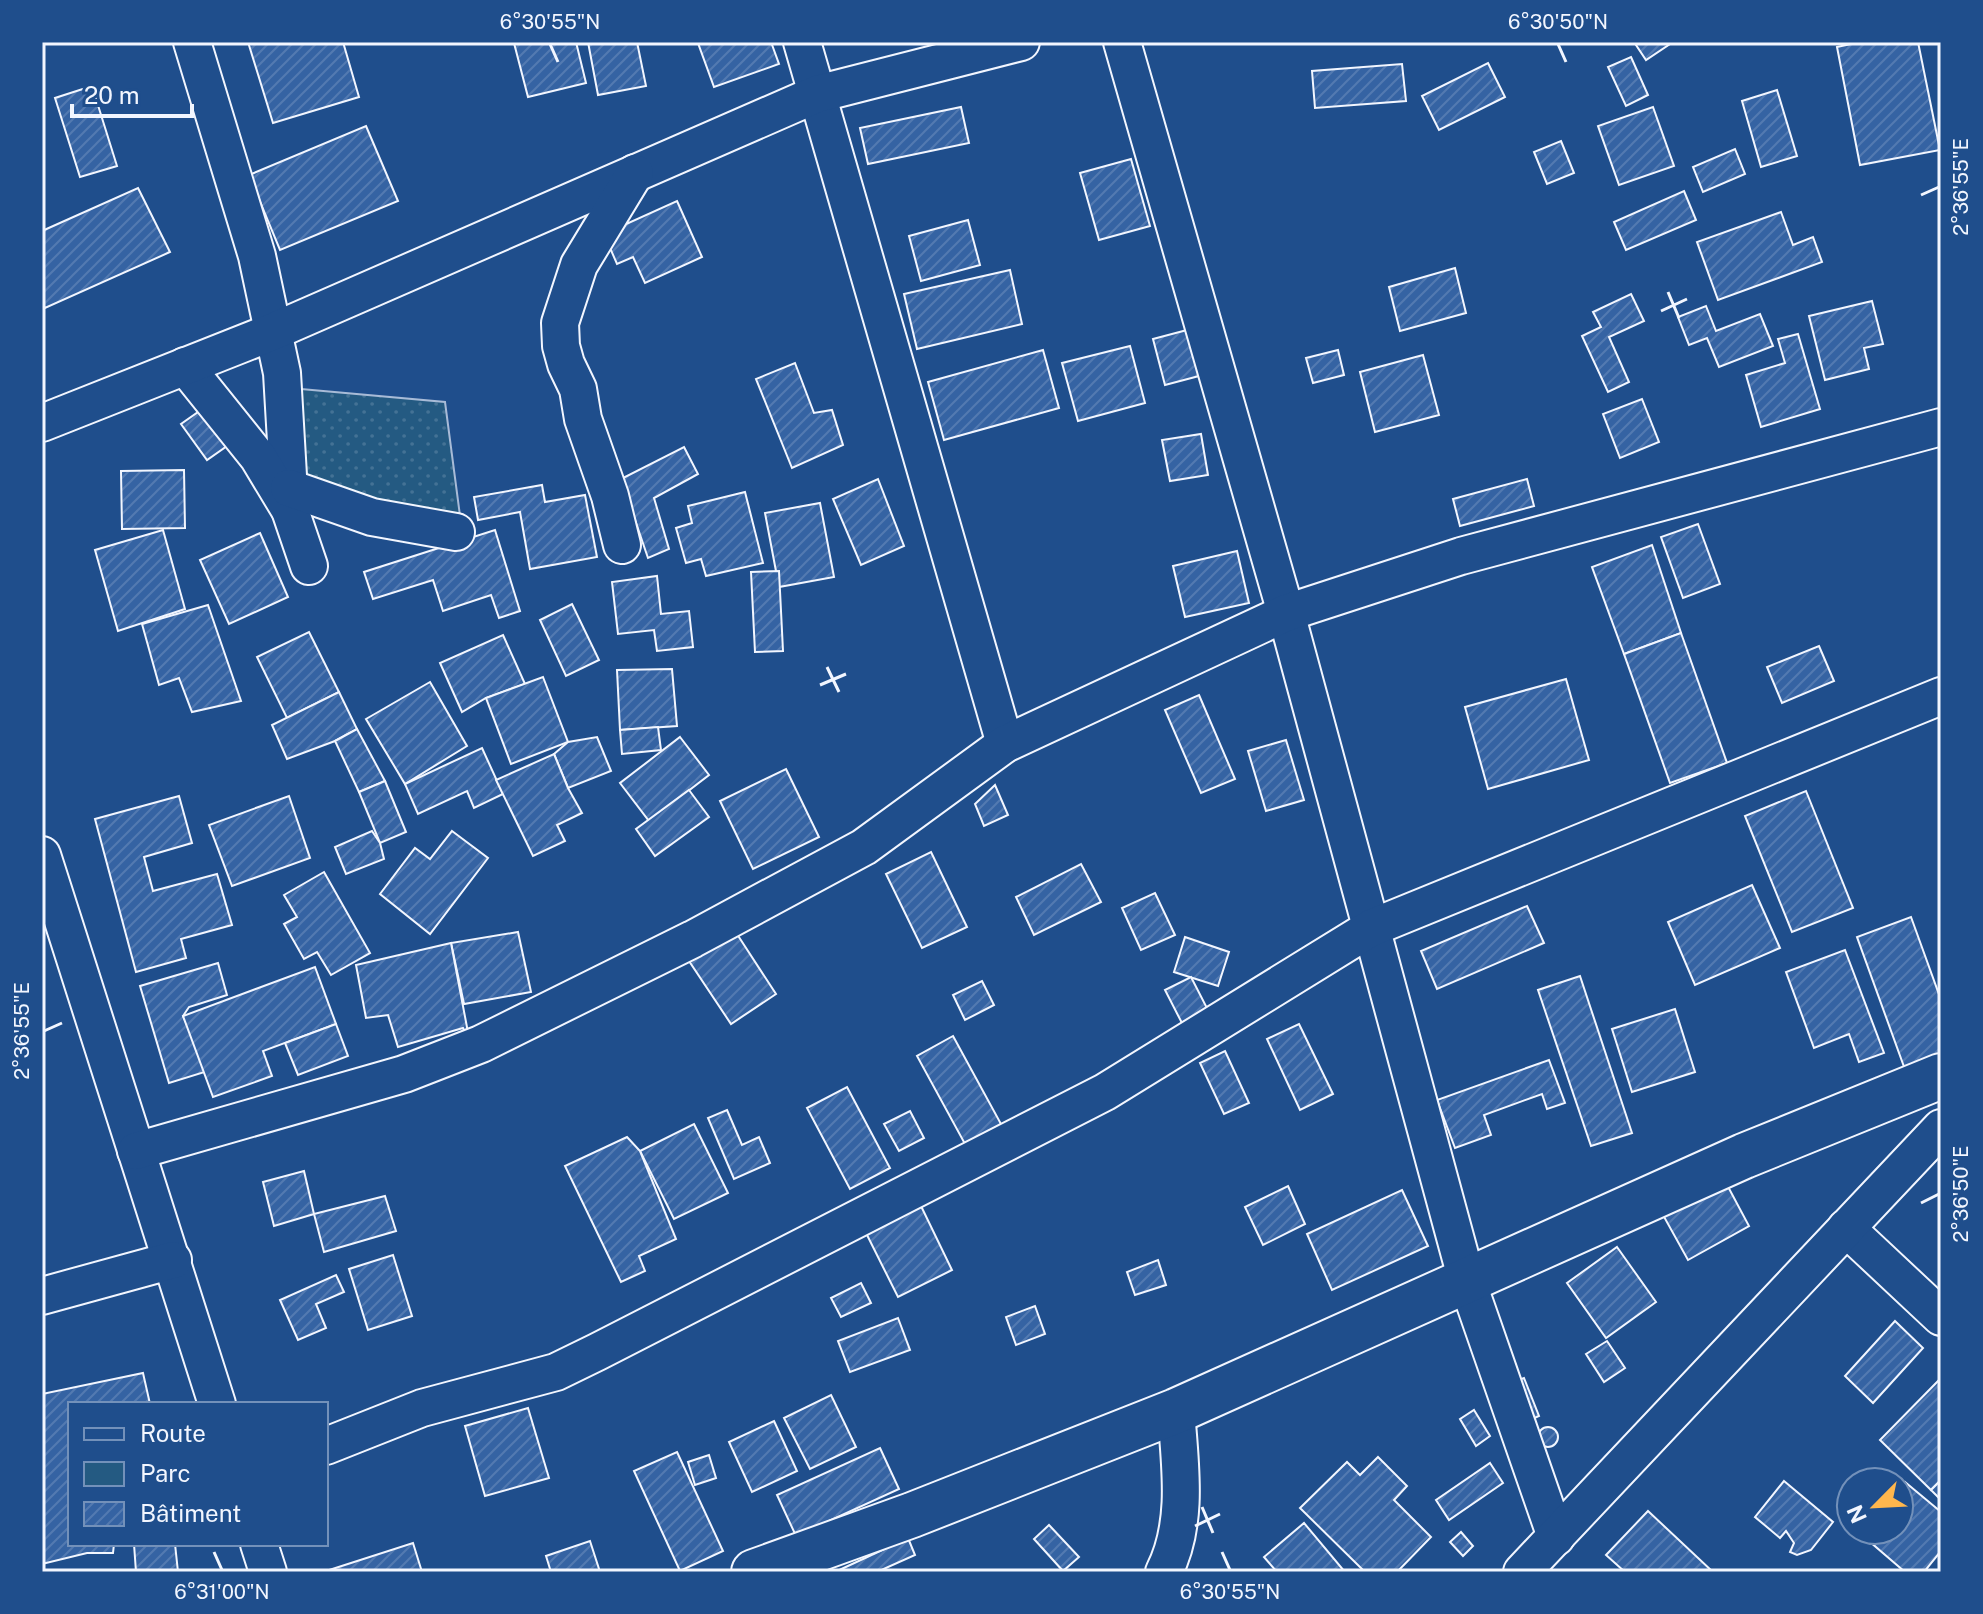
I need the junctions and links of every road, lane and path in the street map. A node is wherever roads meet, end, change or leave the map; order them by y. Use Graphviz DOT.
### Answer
graph roads {
  1 [pos="192,42"];
  2 [pos="802,42"];
  3 [pos="1021,42"];
  4 [pos="1122,42"];
  5 [pos="817,94"];
  6 [pos="635,173"];
  7 [pos="272,332"];
  8 [pos="185,366"];
  9 [pos="42,423"];
  10 [pos="1941,427"];
  11 [pos="289,499"];
  12 [pos="456,532"];
  13 [pos="622,545"];
  14 [pos="309,566"];
  15 [pos="1286,613"];
  16 [pos="1941,696"];
  17 [pos="1005,744"];
  18 [pos="42,855"];
  19 [pos="1371,928"];
  20 [pos="1941,1076"];
  21 [pos="1941,1128"];
  22 [pos="136,1151"];
  23 [pos="1846,1228"];
  24 [pos="173,1260"];
  25 [pos="1467,1281"];
  26 [pos="42,1296"];
  27 [pos="1941,1317"];
  28 [pos="216,1402"];
  29 [pos="1176,1411"];
  30 [pos="328,1445"];
  31 [pos="1556,1537"];
  32 [pos="260,1546"];
  33 [pos="268,1572"];
  34 [pos="754,1572"];
  35 [pos="1164,1572"];
  36 [pos="1522,1572"];
  1 -- 7 [label="street"];
  2 -- 5 [label="street"];
  3 -- 5 [label="street"];
  4 -- 15 [label="street"];
  5 -- 6 [label="street"];
  5 -- 17 [label="street"];
  6 -- 7 [label="street"];
  6 -- 13 [label="street"];
  7 -- 8 [label="street"];
  7 -- 11 [label="street"];
  8 -- 9 [label="street"];
  8 -- 11 [label="street"];
  10 -- 15 [label="street"];
  11 -- 12 [label="street"];
  11 -- 14 [label="street"];
  15 -- 17 [label="street"];
  15 -- 19 [label="street"];
  16 -- 19 [label="street"];
  17 -- 22 [label="street"];
  18 -- 22 [label="street"];
  19 -- 25 [label="street"];
  19 -- 30 [label="street"];
  20 -- 25 [label="street"];
  21 -- 23 [label="street"];
  22 -- 24 [label="street"];
  23 -- 27 [label="street"];
  23 -- 31 [label="street"];
  24 -- 26 [label="street"];
  24 -- 28 [label="street"];
  25 -- 29 [label="street"];
  25 -- 31 [label="street"];
  29 -- 34 [label="street"];
  29 -- 35 [label="street"];
  31 -- 36 [label="street"];
  32 -- 33 [label="street"];
}
